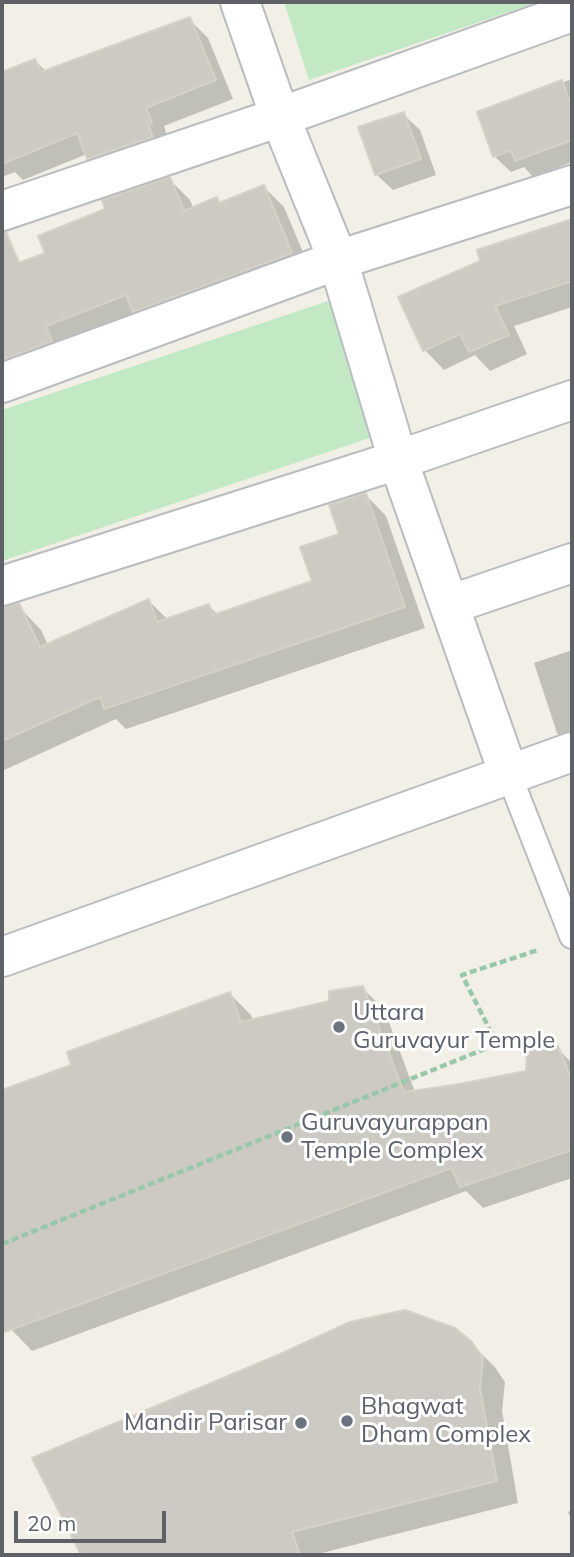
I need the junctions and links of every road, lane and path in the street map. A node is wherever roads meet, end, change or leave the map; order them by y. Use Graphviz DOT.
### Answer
graph roads {
  1 [pos="240,2"];
  2 [pos="572,12"];
  3 [pos="281,117"];
  4 [pos="572,185"];
  5 [pos="2,211"];
  6 [pos="338,260"];
  7 [pos="2,383"];
  8 [pos="572,400"];
  9 [pos="398,460"];
  10 [pos="572,563"];
  11 [pos="2,586"];
  12 [pos="449,605"];
  13 [pos="572,752"];
  14 [pos="509,775"];
  15 [pos="572,936"];
  16 [pos="548,947"];
  17 [pos="2,957"];
  18 [pos="2,1244"];
  1 -- 3 [label="street"];
  2 -- 3 [label="street"];
  3 -- 5 [label="street"];
  3 -- 6 [label="street"];
  4 -- 6 [label="street"];
  6 -- 7 [label="street"];
  6 -- 9 [label="street"];
  8 -- 9 [label="street"];
  9 -- 11 [label="street"];
  9 -- 12 [label="street"];
  10 -- 12 [label="street"];
  12 -- 14 [label="street"];
  13 -- 14 [label="street"];
  14 -- 15 [label="lane"];
  14 -- 17 [label="street"];
  16 -- 18 [label="path"];
}
